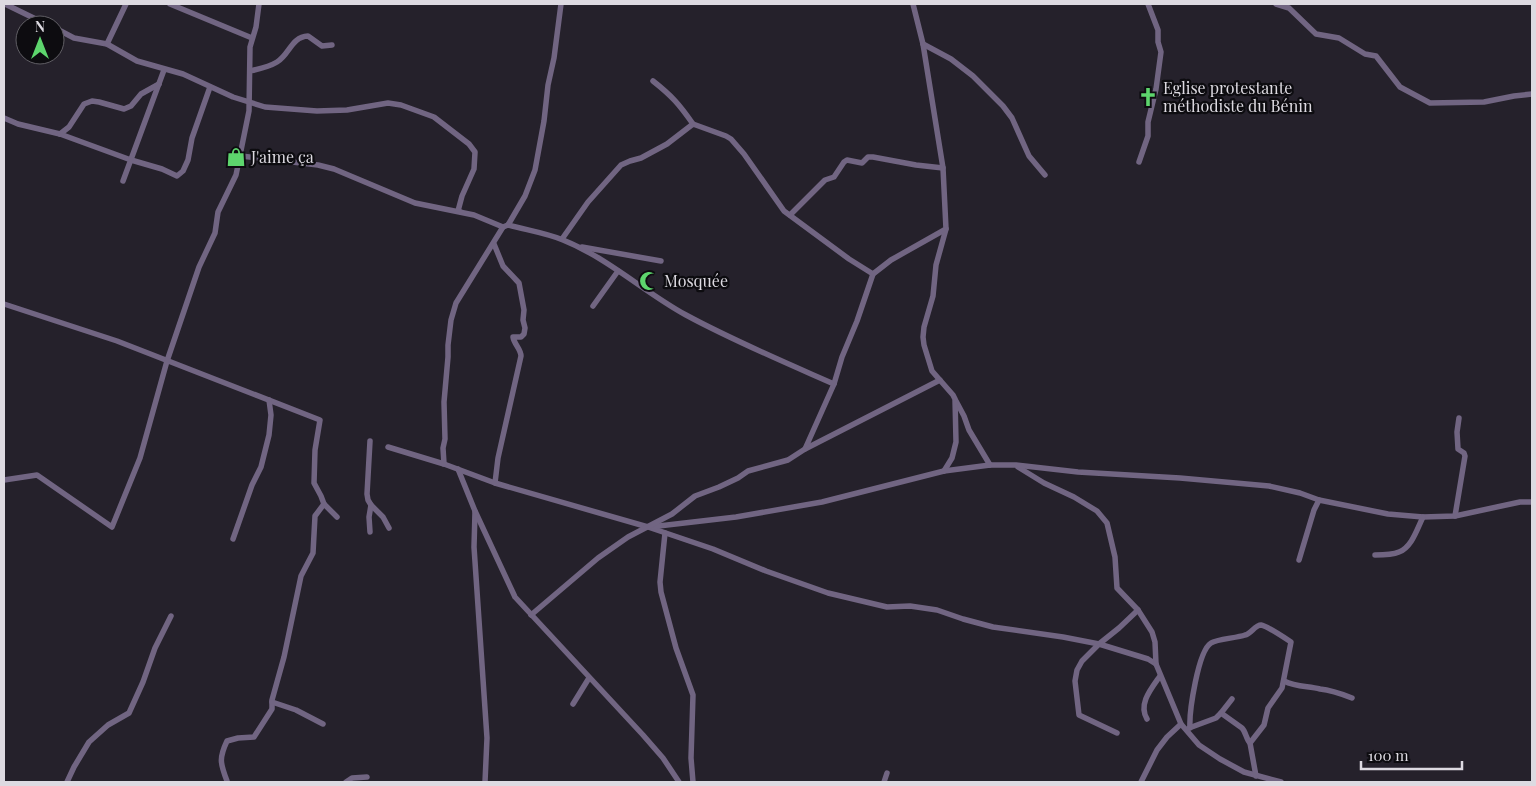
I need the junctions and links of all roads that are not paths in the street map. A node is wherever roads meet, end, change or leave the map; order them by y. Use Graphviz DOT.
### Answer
graph roads {
  1 [pos="4,4"];
  2 [pos="126,4"];
  3 [pos="170,4"];
  4 [pos="259,4"];
  5 [pos="561,4"];
  6 [pos="913,4"];
  7 [pos="1148,4"];
  8 [pos="1276,4"];
  9 [pos="27,15"];
  10 [pos="65,33"];
  11 [pos="252,38"];
  12 [pos="107,44"];
  13 [pos="923,44"];
  14 [pos="332,45"];
  15 [pos="164,70"];
  16 [pos="250,71"];
  17 [pos="653,81"];
  18 [pos="158,84"];
  19 [pos="210,87"];
  20 [pos="1532,94"];
  21 [pos="250,103"];
  22 [pos="4,118"];
  23 [pos="693,124"];
  24 [pos="60,134"];
  25 [pos="241,156"];
  26 [pos="131,160"];
  27 [pos="1139,162"];
  28 [pos="943,168"];
  29 [pos="1044,175"];
  30 [pos="123,181"];
  31 [pos="474,215"];
  32 [pos="790,215"];
  33 [pos="506,226"];
  34 [pos="946,229"];
  35 [pos="562,239"];
  36 [pos="494,244"];
  37 [pos="578,246"];
  38 [pos="661,261"];
  39 [pos="618,271"];
  40 [pos="873,274"];
  41 [pos="4,304"];
  42 [pos="593,306"];
  43 [pos="167,361"];
  44 [pos="940,380"];
  45 [pos="834,384"];
  46 [pos="955,399"];
  47 [pos="269,400"];
  48 [pos="1459,418"];
  49 [pos="370,441"];
  50 [pos="388,448"];
  51 [pos="804,449"];
  52 [pos="444,464"];
  53 [pos="990,465"];
  54 [pos="1016,466"];
  55 [pos="458,469"];
  56 [pos="944,471"];
  57 [pos="4,480"];
  58 [pos="494,483"];
  59 [pos="1319,500"];
  60 [pos="1532,502"];
  61 [pos="324,504"];
  62 [pos="371,505"];
  63 [pos="475,511"];
  64 [pos="1455,516"];
  65 [pos="337,517"];
  66 [pos="1423,517"];
  67 [pos="648,527"];
  68 [pos="389,528"];
  69 [pos="370,532"];
  70 [pos="665,533"];
  71 [pos="233,539"];
  72 [pos="1375,556"];
  73 [pos="1300,560"];
  74 [pos="1138,610"];
  75 [pos="531,615"];
  76 [pos="171,616"];
  77 [pos="1099,644"];
  78 [pos="1156,664"];
  79 [pos="1160,676"];
  80 [pos="589,678"];
  81 [pos="1284,681"];
  82 [pos="1352,698"];
  83 [pos="1232,699"];
  84 [pos="272,702"];
  85 [pos="573,704"];
  86 [pos="1221,713"];
  87 [pos="1147,719"];
  88 [pos="323,724"];
  89 [pos="1180,724"];
  90 [pos="1188,729"];
  91 [pos="1118,733"];
  92 [pos="1250,743"];
  93 [pos="887,773"];
  94 [pos="1256,776"];
  95 [pos="367,777"];
  96 [pos="227,781"];
  97 [pos="67,782"];
  98 [pos="346,782"];
  99 [pos="484,782"];
  100 [pos="679,782"];
  101 [pos="693,782"];
  102 [pos="884,782"];
  103 [pos="1141,782"];
  104 [pos="1282,782"];
  1 -- 9 [label="street"];
  2 -- 12 [label="street"];
  3 -- 11 [label="street"];
  4 -- 11 [label="street"];
  5 -- 33 [label="street"];
  6 -- 13 [label="street"];
  7 -- 27 [label="street"];
  8 -- 20 [label="street"];
  10 -- 12 [label="street"];
  11 -- 16 [label="street"];
  12 -- 15 [label="street"];
  13 -- 28 [label="street"];
  13 -- 29 [label="street"];
  14 -- 16 [label="street"];
  15 -- 18 [label="street"];
  15 -- 19 [label="street"];
  16 -- 21 [label="street"];
  17 -- 23 [label="street"];
  18 -- 24 [label="street"];
  18 -- 26 [label="street"];
  19 -- 21 [label="street"];
  19 -- 26 [label="street"];
  21 -- 25 [label="street"];
  21 -- 31 [label="street"];
  22 -- 24 [label="street"];
  23 -- 32 [label="street"];
  23 -- 35 [label="street"];
  24 -- 26 [label="street"];
  25 -- 31 [label="street"];
  25 -- 43 [label="street"];
  26 -- 30 [label="street"];
  28 -- 32 [label="street"];
  28 -- 34 [label="street"];
  31 -- 33 [label="street"];
  32 -- 40 [label="street"];
  33 -- 35 [label="street"];
  33 -- 36 [label="street"];
  34 -- 40 [label="street"];
  34 -- 44 [label="street"];
  35 -- 37 [label="street"];
  36 -- 52 [label="street"];
  36 -- 58 [label="street"];
  37 -- 38 [label="street"];
  37 -- 39 [label="street"];
  39 -- 42 [label="street"];
  39 -- 45 [label="street"];
  40 -- 45 [label="street"];
  41 -- 43 [label="street"];
  43 -- 47 [label="street"];
  43 -- 57 [label="street"];
  44 -- 46 [label="street"];
  44 -- 51 [label="street"];
  45 -- 51 [label="street"];
  46 -- 53 [label="street"];
  46 -- 56 [label="street"];
  47 -- 61 [label="street"];
  47 -- 71 [label="street"];
  48 -- 64 [label="street"];
  49 -- 62 [label="street"];
  50 -- 52 [label="street"];
  51 -- 67 [label="street"];
  52 -- 55 [label="street"];
  53 -- 54 [label="street"];
  53 -- 56 [label="street"];
  54 -- 59 [label="street"];
  54 -- 74 [label="street"];
  55 -- 58 [label="street"];
  55 -- 63 [label="street"];
  56 -- 67 [label="street"];
  58 -- 67 [label="street"];
  59 -- 66 [label="street"];
  59 -- 73 [label="street"];
  60 -- 64 [label="street"];
  61 -- 65 [label="street"];
  61 -- 84 [label="street"];
  62 -- 68 [label="street"];
  62 -- 69 [label="street"];
  63 -- 75 [label="street"];
  63 -- 99 [label="street"];
  64 -- 66 [label="street"];
  66 -- 72 [label="street"];
  67 -- 70 [label="street"];
  67 -- 75 [label="street"];
  70 -- 77 [label="street"];
  70 -- 101 [label="street"];
  74 -- 77 [label="street"];
  74 -- 78 [label="street"];
  75 -- 80 [label="street"];
  76 -- 97 [label="street"];
  77 -- 78 [label="street"];
  77 -- 91 [label="street"];
  78 -- 79 [label="street"];
  79 -- 87 [label="street"];
  79 -- 89 [label="street"];
  80 -- 85 [label="street"];
  80 -- 100 [label="street"];
  81 -- 82 [label="street"];
  81 -- 90 [label="street"];
  81 -- 92 [label="street"];
  83 -- 86 [label="street"];
  84 -- 88 [label="street"];
  84 -- 96 [label="street"];
  86 -- 90 [label="street"];
  86 -- 92 [label="street"];
  89 -- 90 [label="street"];
  89 -- 103 [label="street"];
  90 -- 94 [label="street"];
  92 -- 94 [label="street"];
  93 -- 102 [label="street"];
  94 -- 104 [label="street"];
  95 -- 98 [label="street"];
}
